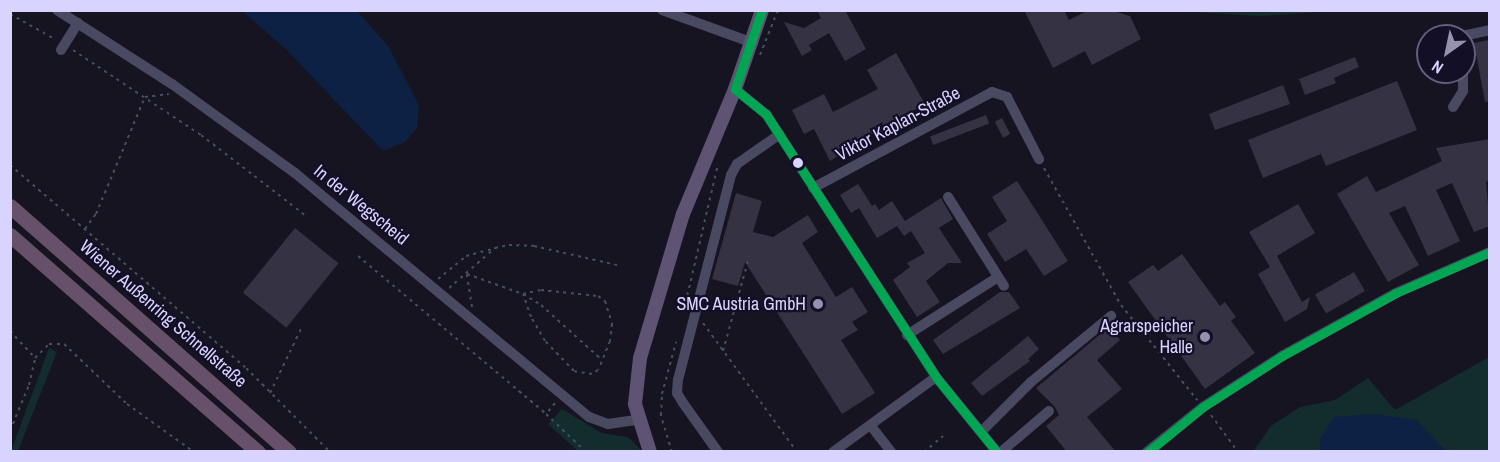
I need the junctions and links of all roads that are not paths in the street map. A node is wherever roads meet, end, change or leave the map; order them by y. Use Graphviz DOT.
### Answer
graph roads {
  1 [pos="57,10"];
  2 [pos="662,10"];
  3 [pos="762,10"];
  4 [pos="78,23"];
  5 [pos="753,43"];
  6 [pos="62,47"];
  7 [pos="1463,84"];
  8 [pos="735,89"];
  9 [pos="1453,107"];
  10 [pos="780,135"];
  11 [pos="1039,159"];
  12 [pos="813,188"];
  13 [pos="948,197"];
  14 [pos="10,206"];
  15 [pos="10,235"];
  16 [pos="1490,252"];
  17 [pos="1111,316"];
  18 [pos="907,334"];
  19 [pos="936,377"];
  20 [pos="1049,411"];
  21 [pos="638,420"];
  22 [pos="871,426"];
  23 [pos="981,432"];
  24 [pos="258,452"];
  25 [pos="289,452"];
  26 [pos="650,452"];
  27 [pos="718,452"];
  28 [pos="833,452"];
  29 [pos="891,452"];
  30 [pos="999,452"];
  31 [pos="1147,452"];
  1 -- 4 [label="street, In der Wegscheid"];
  2 -- 5 [label="street"];
  3 -- 5 [label="main road"];
  4 -- 6 [label="street"];
  4 -- 21 [label="street, In der Wegscheid"];
  5 -- 8 [label="main road"];
  7 -- 9 [label="street"];
  8 -- 10 [label="street"];
  8 -- 21 [label="main road"];
  10 -- 12 [label="street"];
  10 -- 27 [label="street"];
  11 -- 12 [label="street, Viktor Kaplan-Straße"];
  12 -- 18 [label="street"];
  13 -- 18 [label="street"];
  14 -- 25 [label="highway, Wiener Außenring Schnellstraße"];
  15 -- 24 [label="highway"];
  16 -- 31 [label="street"];
  17 -- 23 [label="street"];
  18 -- 19 [label="street"];
  19 -- 22 [label="street"];
  19 -- 23 [label="street"];
  20 -- 30 [label="street"];
  21 -- 26 [label="main road"];
  22 -- 28 [label="street"];
  22 -- 29 [label="street"];
  23 -- 30 [label="street"];
}
